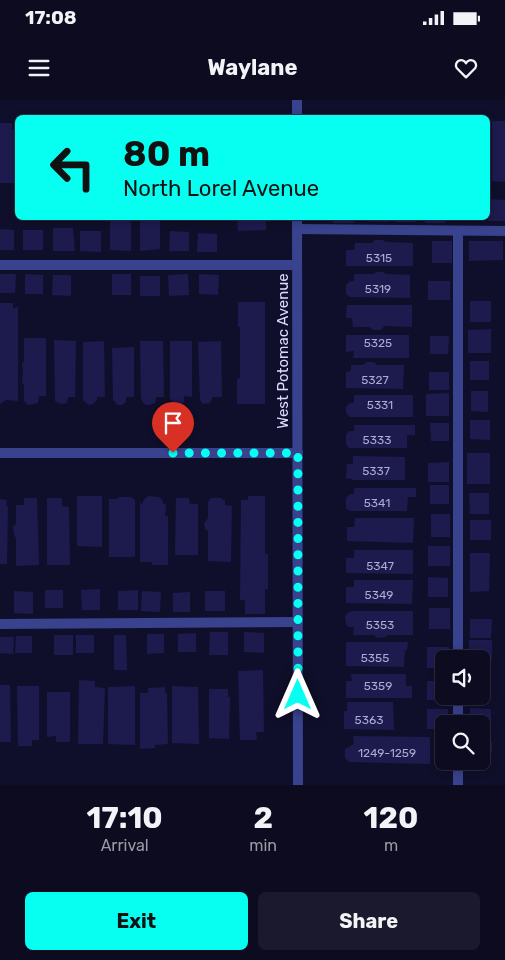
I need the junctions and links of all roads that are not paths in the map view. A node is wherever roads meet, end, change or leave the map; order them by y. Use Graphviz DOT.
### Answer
graph roads {
  1 [pos="297,100"];
  2 [pos="297,115"];
  3 [pos="297,220"];
  4 [pos="297,229"];
  5 [pos="458,231"];
  6 [pos="505,231"];
  7 [pos="0,265"];
  8 [pos="297,265"];
  9 [pos="298,453"];
  10 [pos="0,454"];
  11 [pos="298,622"];
  12 [pos="0,624"];
  13 [pos="458,650"];
  14 [pos="458,770"];
  15 [pos="298,785"];
  16 [pos="458,785"];
  1 -- 2 [label="street"];
  3 -- 4 [label="street, West Potomac Avenue"];
  4 -- 5 [label="street"];
  4 -- 8 [label="street, West Potomac Avenue"];
  5 -- 6 [label="street"];
  5 -- 13 [label="street"];
  7 -- 8 [label="street"];
  8 -- 9 [label="street, West Potomac Avenue"];
  9 -- 10 [label="street"];
  9 -- 11 [label="street, West Potomac Avenue"];
  11 -- 12 [label="street"];
  11 -- 15 [label="street, West Potomac Avenue"];
  14 -- 16 [label="street"];
}
